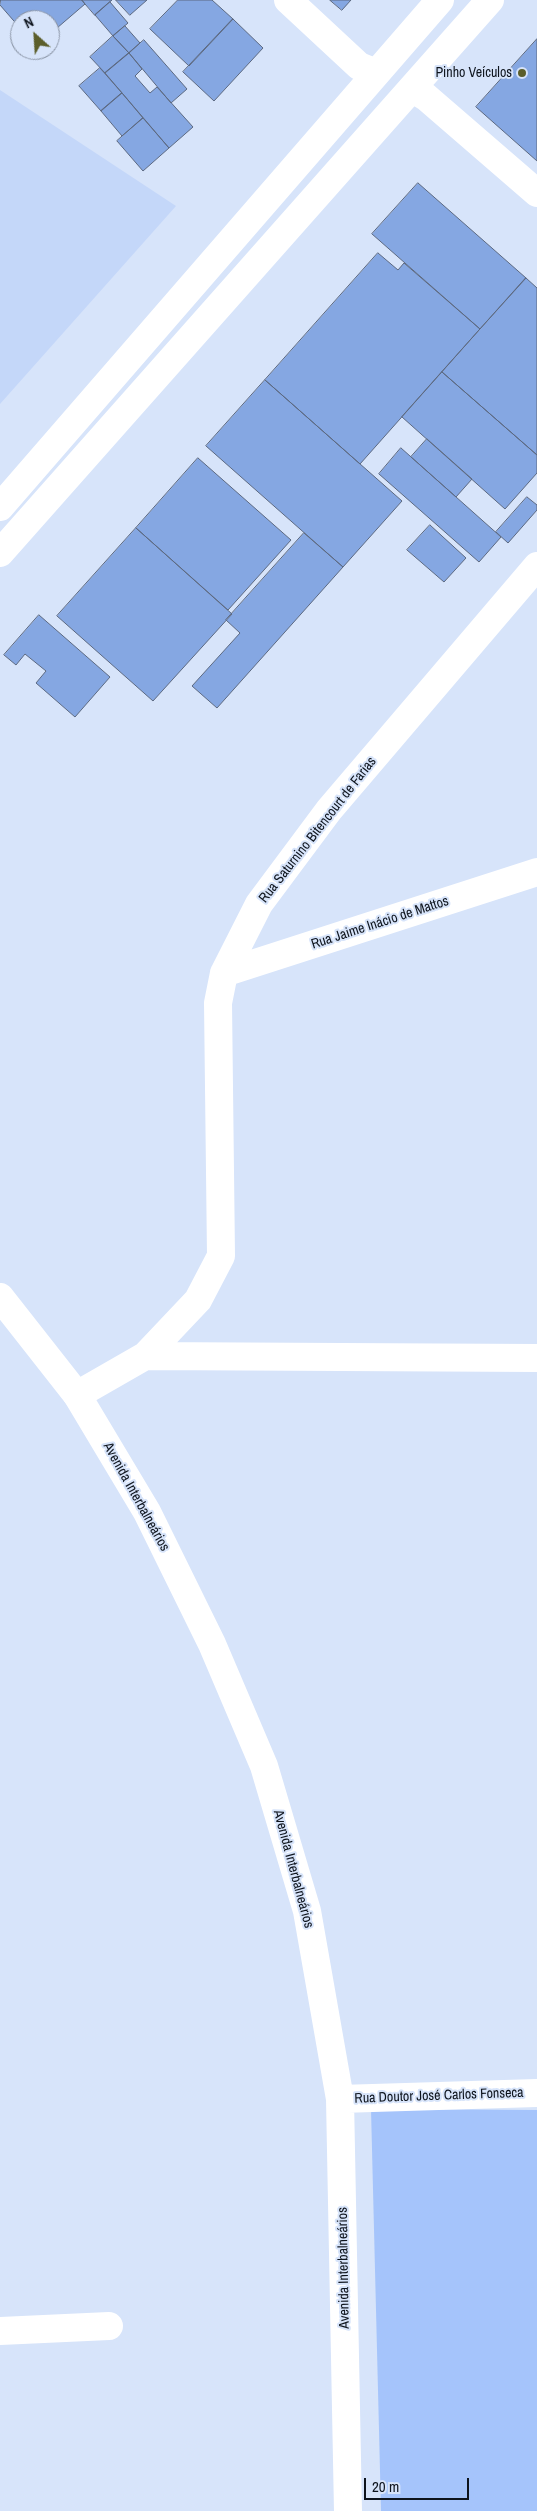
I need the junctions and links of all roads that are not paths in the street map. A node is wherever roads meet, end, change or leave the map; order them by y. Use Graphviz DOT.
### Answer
graph roads {
  1 [pos="288,0"];
  2 [pos="440,0"];
  3 [pos="490,0"];
  4 [pos="376,73"];
  5 [pos="413,89"];
  6 [pos="537,193"];
  7 [pos="0,507"];
  8 [pos="0,554"];
  9 [pos="537,566"];
  10 [pos="537,872"];
  11 [pos="224,973"];
  12 [pos="0,1297"];
  13 [pos="145,1356"];
  14 [pos="537,1358"];
  15 [pos="77,1395"];
  16 [pos="537,2093"];
  17 [pos="340,2099"];
  18 [pos="109,2326"];
  19 [pos="0,2331"];
  20 [pos="348,2511"];
  1 -- 4 [label="street"];
  2 -- 4 [label="street"];
  3 -- 5 [label="street"];
  4 -- 7 [label="street"];
  5 -- 6 [label="street"];
  5 -- 8 [label="street"];
  9 -- 11 [label="street, Rua Saturnino Bitencourt de Farias"];
  10 -- 11 [label="street, Rua Jaime Inácio de Mattos"];
  11 -- 13 [label="street, Rua Saturnino Bitencourt de Farias"];
  12 -- 15 [label="street, Avenida Interbalneários"];
  13 -- 14 [label="street"];
  13 -- 15 [label="street"];
  15 -- 17 [label="street, Avenida Interbalneários"];
  16 -- 17 [label="street, Rua Doutor José Carlos Fonseca"];
  17 -- 20 [label="street, Avenida Interbalneários"];
  18 -- 19 [label="street"];
}
